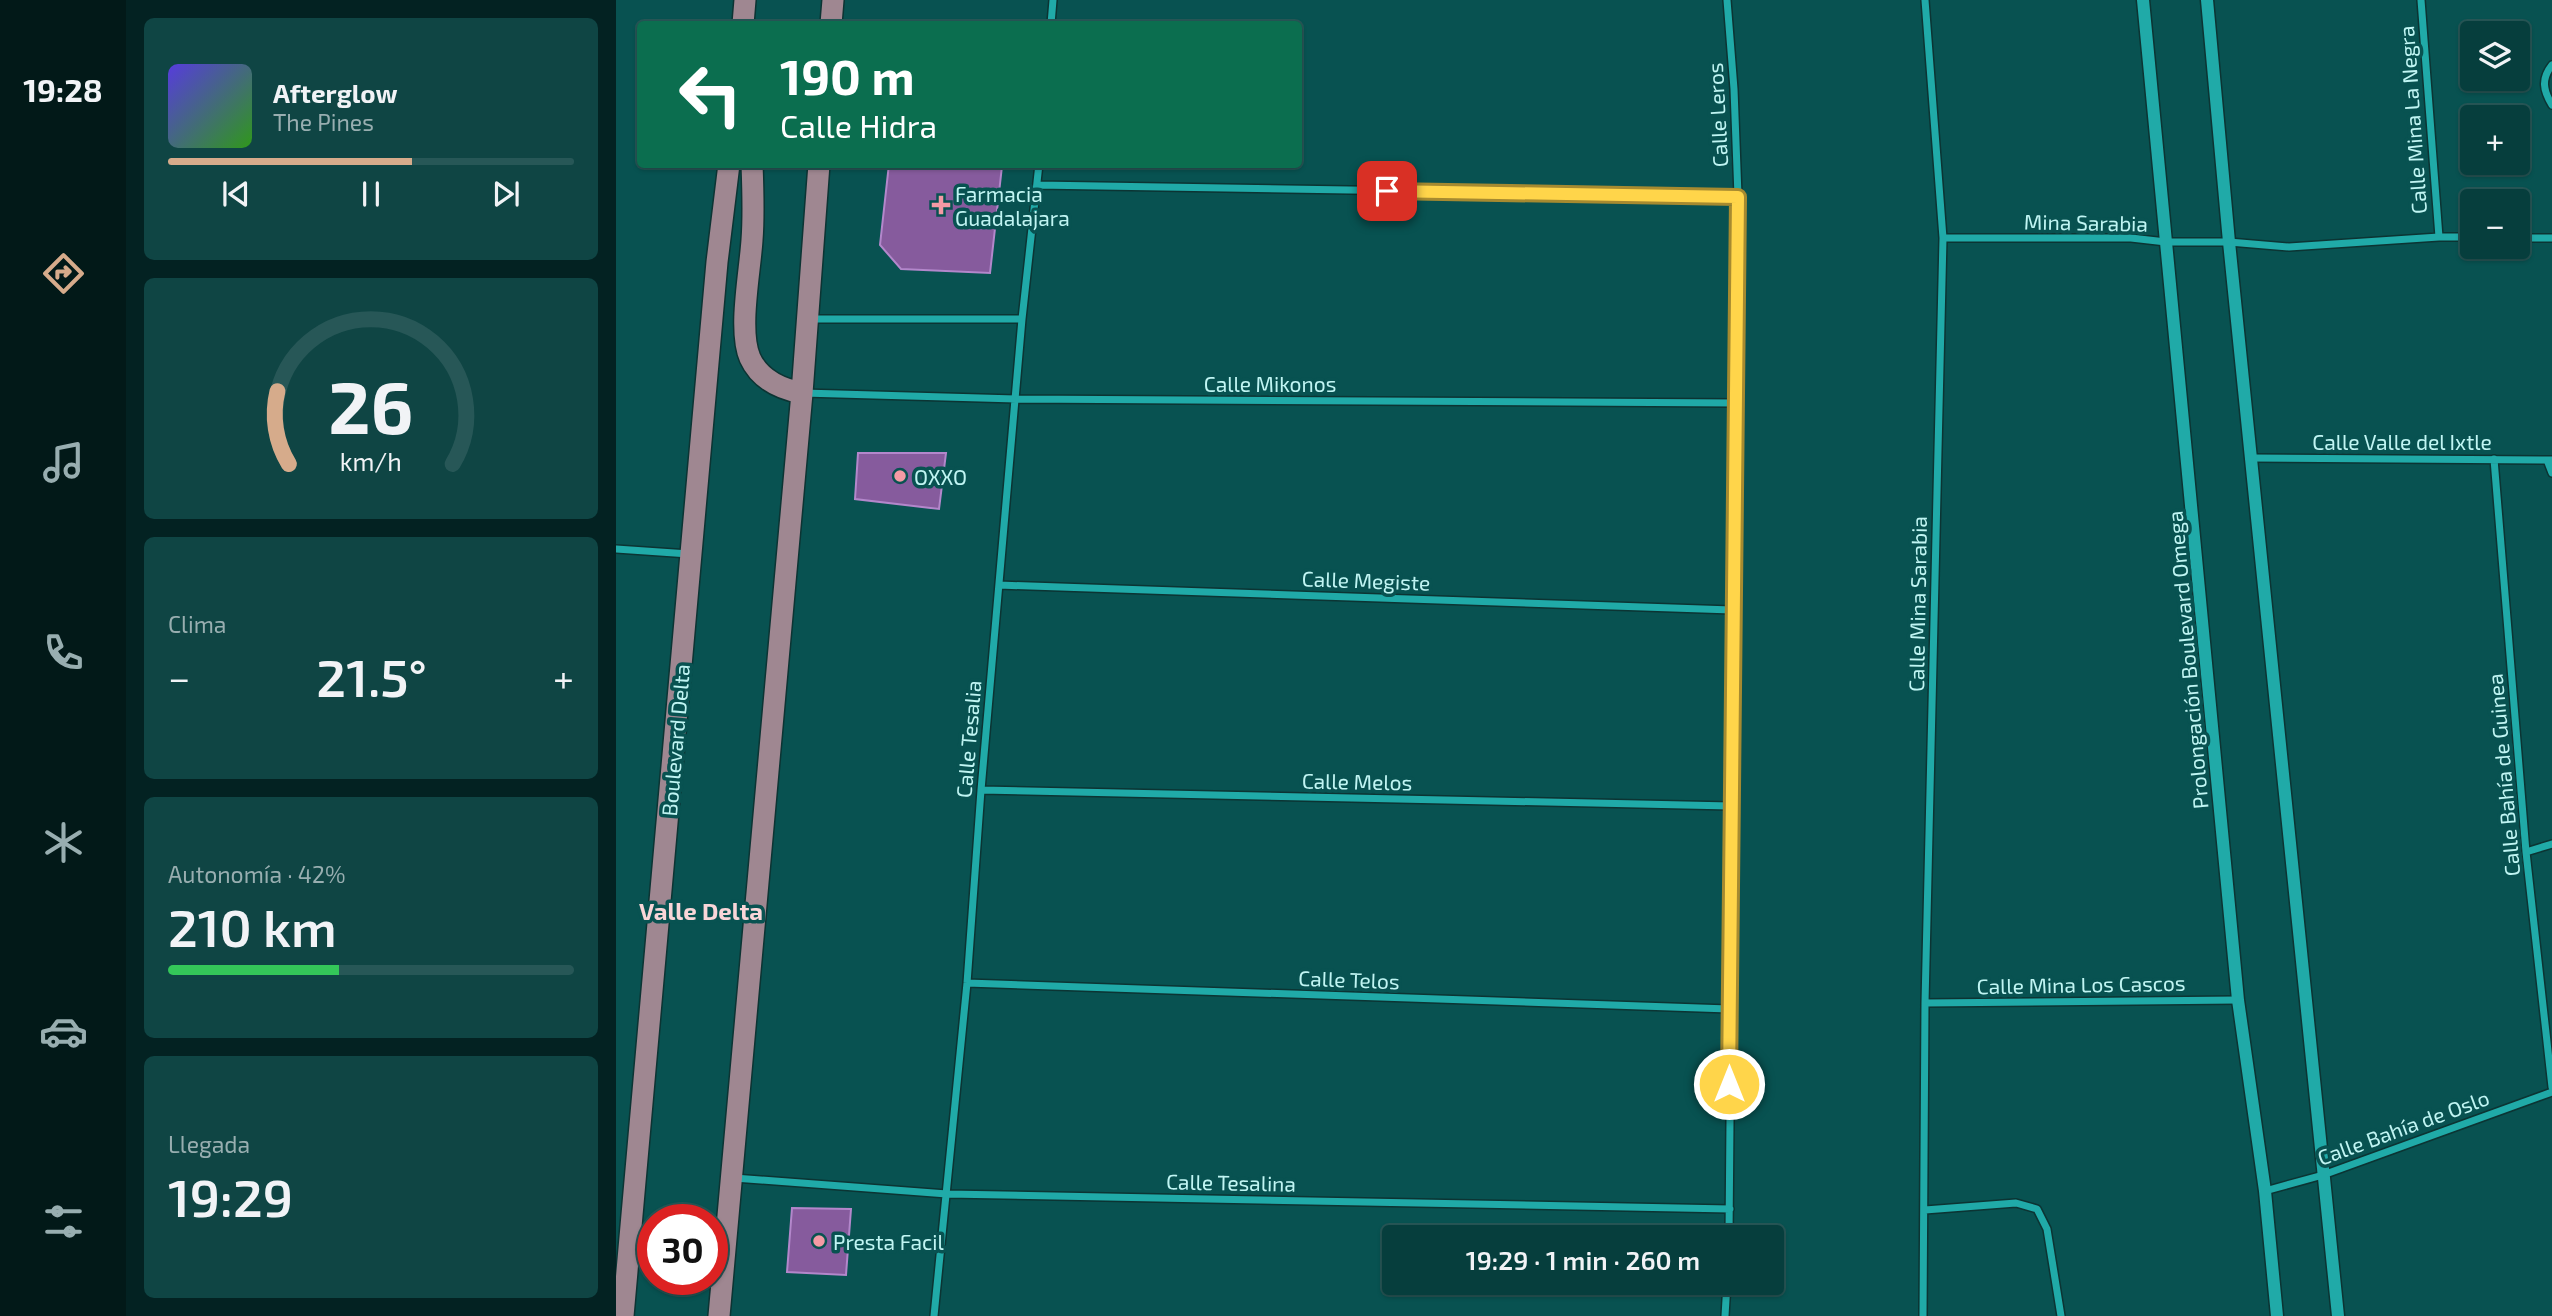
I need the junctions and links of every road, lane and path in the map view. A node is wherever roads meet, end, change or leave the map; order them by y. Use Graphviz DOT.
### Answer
graph roads {
  1 [pos="744,0"];
  2 [pos="833,0"];
  3 [pos="1053,0"];
  4 [pos="1727,0"];
  5 [pos="1925,0"];
  6 [pos="2143,0"];
  7 [pos="2207,0"];
  8 [pos="2421,0"];
  9 [pos="743,21"];
  10 [pos="831,21"];
  11 [pos="1051,21"];
  12 [pos="2552,65"];
  13 [pos="2552,105"];
  14 [pos="729,168"];
  15 [pos="752,168"];
  16 [pos="819,168"];
  17 [pos="1039,168"];
  18 [pos="1037,185"];
  19 [pos="1738,197"];
  20 [pos="2439,237"];
  21 [pos="2460,237"];
  22 [pos="1943,238"];
  23 [pos="2530,238"];
  24 [pos="2552,238"];
  25 [pos="2166,242"];
  26 [pos="2229,242"];
  27 [pos="807,319"];
  28 [pos="1023,319"];
  29 [pos="802,393"];
  30 [pos="1016,399"];
  31 [pos="1737,403"];
  32 [pos="2252,458"];
  33 [pos="2494,459"];
  34 [pos="2549,460"];
  35 [pos="2552,473"];
  36 [pos="616,548"];
  37 [pos="691,554"];
  38 [pos="999,585"];
  39 [pos="1732,610"];
  40 [pos="981,790"];
  41 [pos="1731,806"];
  42 [pos="2552,844"];
  43 [pos="2526,852"];
  44 [pos="967,984"];
  45 [pos="2238,1000"];
  46 [pos="1925,1003"];
  47 [pos="1729,1009"];
  48 [pos="2552,1090"];
  49 [pos="2323,1175"];
  50 [pos="732,1178"];
  51 [pos="2264,1191"];
  52 [pos="947,1194"];
  53 [pos="1730,1209"];
  54 [pos="1925,1210"];
  55 [pos="1729,1225"];
  56 [pos="1727,1295"];
  57 [pos="623,1316"];
  58 [pos="719,1316"];
  59 [pos="934,1316"];
  60 [pos="1726,1316"];
  61 [pos="1923,1316"];
  62 [pos="2062,1316"];
  63 [pos="2277,1316"];
  64 [pos="2337,1316"];
  1 -- 9 [label="main road"];
  2 -- 10 [label="main road"];
  3 -- 11 [label="street"];
  4 -- 19 [label="street, Calle Leros"];
  5 -- 22 [label="street, Calle Mina Sarabia"];
  6 -- 25 [label="street, Prolongación Boulevard Omega"];
  7 -- 26 [label="street"];
  8 -- 20 [label="street, Calle Mina La Negra"];
  12 -- 13 [label="street"];
  14 -- 37 [label="main road, Boulevard Delta"];
  15 -- 29 [label="main road"];
  16 -- 27 [label="main road"];
  17 -- 18 [label="street, Calle Tesalia"];
  18 -- 19 [label="street"];
  18 -- 28 [label="street, Calle Tesalia"];
  19 -- 31 [label="street, Calle Leros"];
  20 -- 21 [label="street, Calle Mina La Negra"];
  20 -- 26 [label="street, Calle Mina La Negra"];
  22 -- 25 [label="street, Mina Sarabia"];
  22 -- 46 [label="street, Calle Mina Sarabia"];
  23 -- 24 [label="street"];
  25 -- 26 [label="street, Mina Sarabia"];
  25 -- 45 [label="street, Prolongación Boulevard Omega"];
  26 -- 32 [label="street"];
  27 -- 28 [label="street"];
  27 -- 29 [label="main road"];
  28 -- 30 [label="street, Calle Tesalia"];
  29 -- 30 [label="street, Calle Mikonos"];
  29 -- 50 [label="main road"];
  30 -- 31 [label="street, Calle Mikonos"];
  30 -- 38 [label="street, Calle Tesalia"];
  31 -- 39 [label="street, Calle Leros"];
  32 -- 33 [label="street, Calle Valle del Ixtle"];
  32 -- 49 [label="street"];
  33 -- 34 [label="street, Calle Valle del Ixtle"];
  33 -- 43 [label="street, Calle Bahía de Guinea"];
  34 -- 35 [label="street"];
  36 -- 37 [label="street"];
  37 -- 57 [label="main road, Boulevard Delta"];
  38 -- 39 [label="street, Calle Megiste"];
  38 -- 40 [label="street, Calle Tesalia"];
  39 -- 41 [label="street, Calle Leros"];
  40 -- 41 [label="street, Calle Melos"];
  40 -- 44 [label="street, Calle Tesalia"];
  41 -- 47 [label="street, Calle Leros"];
  42 -- 43 [label="street"];
  43 -- 48 [label="street, Calle Bahía de Guinea"];
  44 -- 47 [label="street, Calle Telos"];
  44 -- 52 [label="street, Calle Tesalia"];
  45 -- 46 [label="street, Calle Mina Los Cascos"];
  45 -- 51 [label="street, Prolongación Boulevard Omega"];
  46 -- 54 [label="street, Calle Mina Sarabia"];
  47 -- 53 [label="street, Calle Leros"];
  48 -- 49 [label="street, Calle Bahía de Oslo"];
  49 -- 51 [label="street, Calle Bahía de Oslo"];
  49 -- 64 [label="street"];
  50 -- 52 [label="street, Calle Tesalina"];
  50 -- 58 [label="main road"];
  51 -- 63 [label="street, Prolongación Boulevard Omega"];
  52 -- 53 [label="street, Calle Tesalina"];
  52 -- 59 [label="street, Calle Tesalia"];
  53 -- 55 [label="street, Calle Leros"];
  54 -- 61 [label="street, Calle Mina Sarabia"];
  54 -- 62 [label="street"];
  56 -- 60 [label="street"];
}
